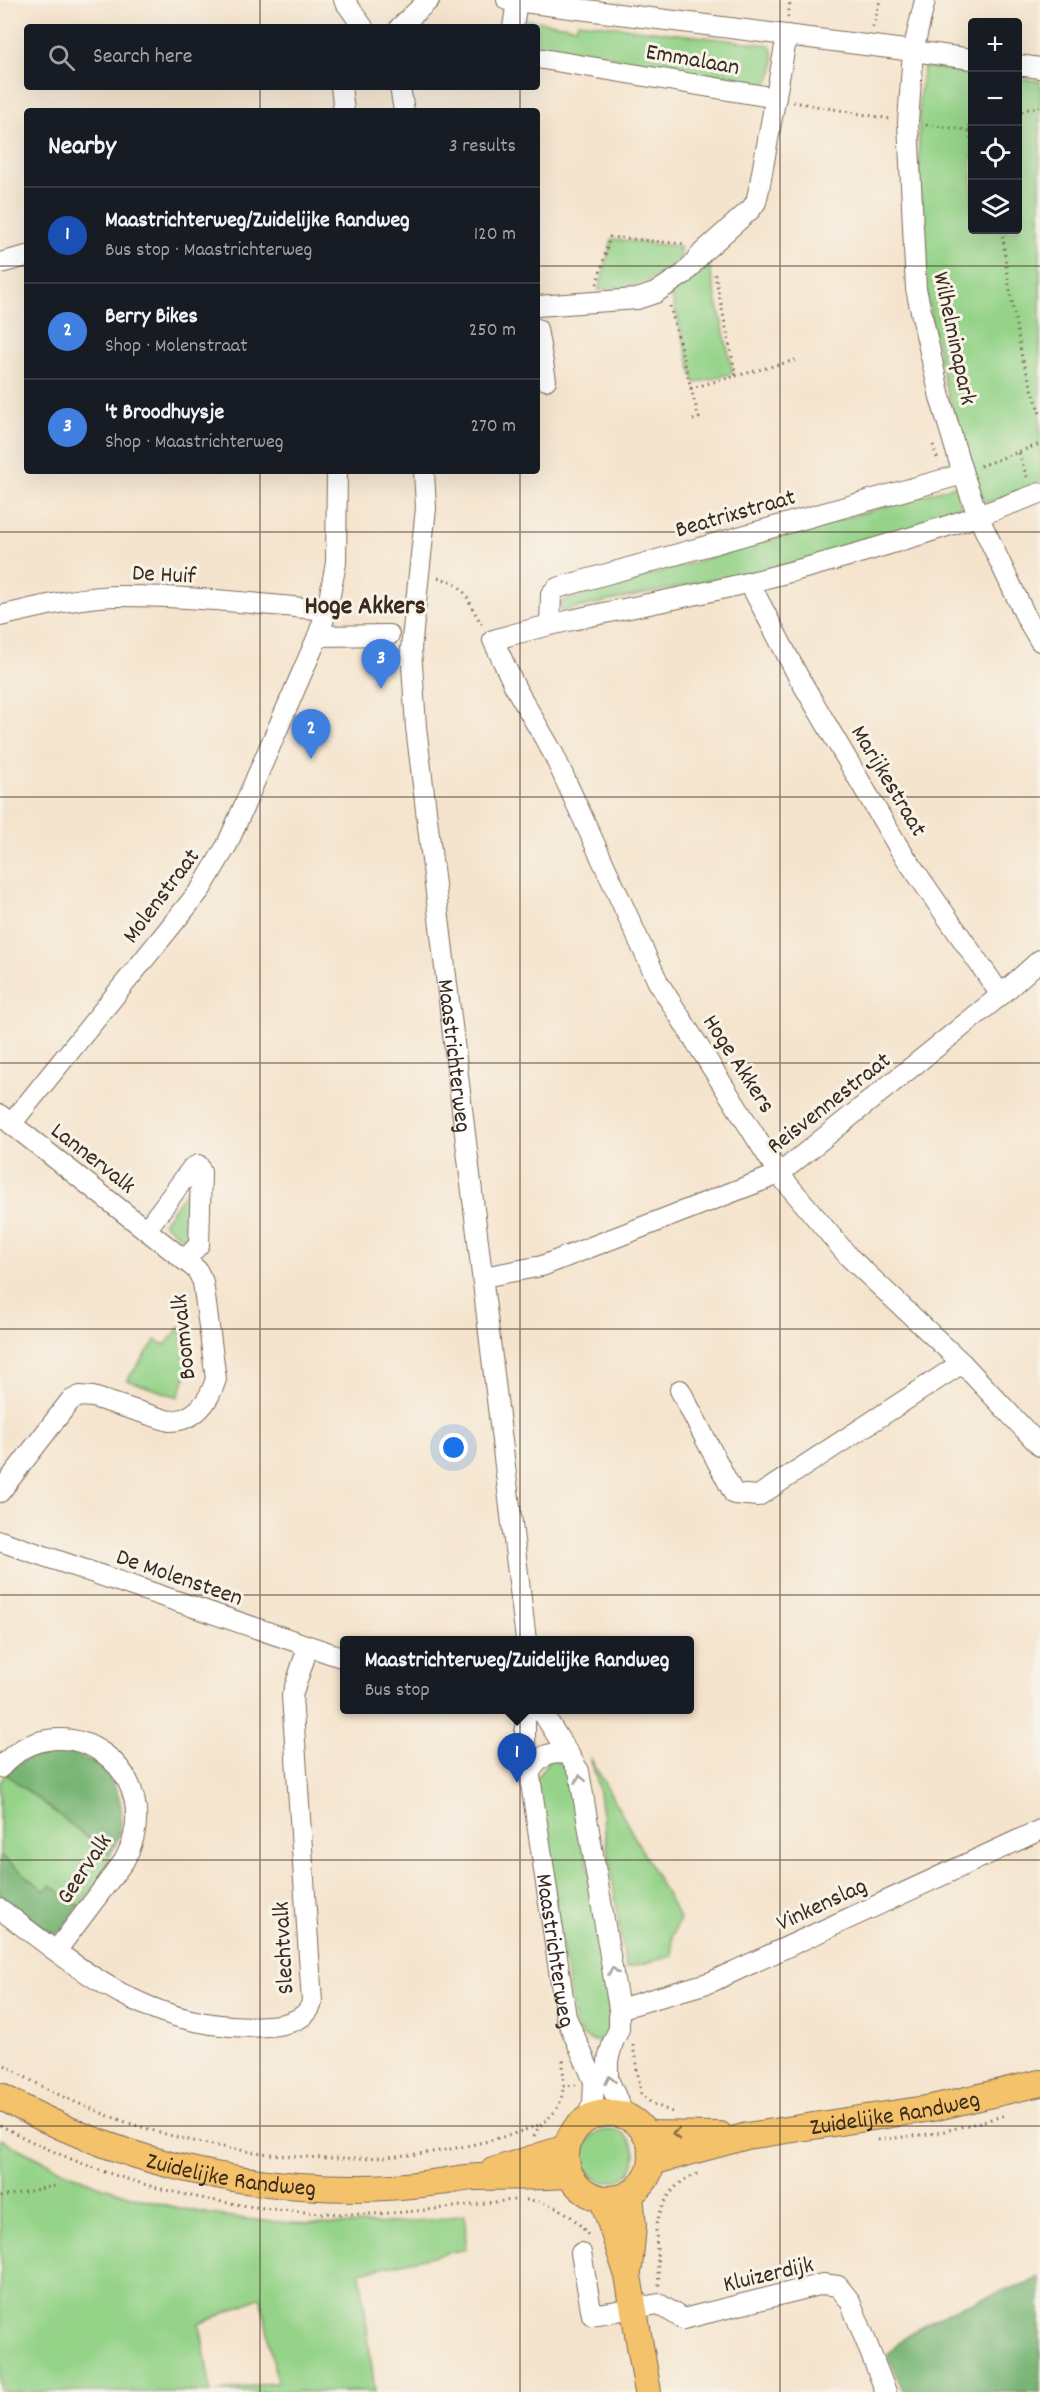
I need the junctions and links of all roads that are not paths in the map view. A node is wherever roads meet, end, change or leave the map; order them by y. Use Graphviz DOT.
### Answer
graph roads {
  1 [pos="344,0"];
  2 [pos="429,0"];
  3 [pos="925,0"];
  4 [pos="512,1"];
  5 [pos="361,24"];
  6 [pos="403,24"];
  7 [pos="513,24"];
  8 [pos="788,26"];
  9 [pos="913,51"];
  10 [pos="968,58"];
  11 [pos="540,59"];
  12 [pos="1022,66"];
  13 [pos="1040,68"];
  14 [pos="341,90"];
  15 [pos="400,90"];
  16 [pos="776,99"];
  17 [pos="344,108"];
  18 [pos="404,108"];
  19 [pos="24,257"];
  20 [pos="0,262"];
  21 [pos="540,306"];
  22 [pos="540,346"];
  23 [pos="546,380"];
  24 [pos="338,474"];
  25 [pos="424,474"];
  26 [pos="963,474"];
  27 [pos="1037,494"];
  28 [pos="978,516"];
  29 [pos="749,582"];
  30 [pos="327,610"];
  31 [pos="0,616"];
  32 [pos="550,624"];
  33 [pos="389,635"];
  34 [pos="318,636"];
  35 [pos="1040,641"];
  36 [pos="1040,960"];
  37 [pos="1001,995"];
  38 [pos="6,1120"];
  39 [pos="779,1174"];
  40 [pos="146,1230"];
  41 [pos="184,1260"];
  42 [pos="483,1278"];
  43 [pos="962,1364"];
  44 [pos="680,1390"];
  45 [pos="1040,1446"];
  46 [pos="0,1492"];
  47 [pos="0,1541"];
  48 [pos="525,1636"];
  49 [pos="308,1647"];
  50 [pos="340,1657"];
  51 [pos="527,1714"];
  52 [pos="543,1714"];
  53 [pos="569,1755"];
  54 [pos="0,1768"];
  55 [pos="529,1774"];
  56 [pos="1040,1830"];
  57 [pos="0,1909"];
  58 [pos="56,1951"];
  59 [pos="619,2009"];
  60 [pos="616,2036"];
  61 [pos="579,2046"];
  62 [pos="1040,2084"];
  63 [pos="0,2096"];
  64 [pos="624,2115"];
  65 [pos="586,2119"];
  66 [pos="646,2134"];
  67 [pos="747,2136"];
  68 [pos="566,2148"];
  69 [pos="652,2162"];
  70 [pos="569,2175"];
  71 [pos="476,2176"];
  72 [pos="630,2194"];
  73 [pos="603,2200"];
  74 [pos="581,2253"];
  75 [pos="628,2276"];
  76 [pos="634,2308"];
  77 [pos="648,2392"];
  78 [pos="886,2392"];
  1 -- 5 [label="street"];
  2 -- 6 [label="street"];
  3 -- 9 [label="street, Wilhelminapark"];
  4 -- 7 [label="street, Emmalaan"];
  4 -- 8 [label="street, Emmalaan"];
  8 -- 9 [label="street, Emmalaan"];
  8 -- 16 [label="street"];
  9 -- 10 [label="street"];
  9 -- 26 [label="street, Wilhelminapark"];
  11 -- 16 [label="street, Emmalaan"];
  12 -- 13 [label="street"];
  14 -- 17 [label="street"];
  15 -- 18 [label="street"];
  16 -- 21 [label="street"];
  19 -- 20 [label="street"];
  22 -- 23 [label="street"];
  24 -- 30 [label="street, Molenstraat"];
  25 -- 42 [label="street, Maastrichterweg"];
  26 -- 28 [label="street, Wilhelminapark"];
  26 -- 32 [label="street, Beatrixstraat"];
  27 -- 28 [label="street"];
  28 -- 29 [label="street"];
  28 -- 35 [label="street, Wilhelminapark"];
  29 -- 32 [label="street"];
  29 -- 37 [label="street, Marijkestraat"];
  30 -- 31 [label="street, De Huif"];
  30 -- 34 [label="street, Molenstraat"];
  32 -- 39 [label="street, Hoge Akkers"];
  33 -- 34 [label="street"];
  34 -- 38 [label="street, Molenstraat"];
  36 -- 37 [label="street, Reisvennestraat"];
  37 -- 39 [label="street, Reisvennestraat"];
  38 -- 40 [label="street, Lannervalk"];
  39 -- 42 [label="street, Reisvennestraat"];
  39 -- 43 [label="street, Hoge Akkers"];
  40 -- 41 [label="street, Lannervalk"];
  40 -- 41 [label="street, Lannervalk"];
  41 -- 46 [label="street, Boomvalk"];
  42 -- 48 [label="street, Maastrichterweg"];
  43 -- 44 [label="street"];
  43 -- 45 [label="street, Hoge Akkers"];
  47 -- 49 [label="street, De Molensteen"];
  49 -- 50 [label="street, De Molensteen"];
  49 -- 58 [label="street, Slechtvalk"];
  51 -- 55 [label="street, Maastrichterweg"];
  52 -- 53 [label="street, Maastrichterweg"];
  53 -- 55 [label="street"];
  59 -- 53 [label="street, Maastrichterweg, one-way"];
  54 -- 58 [label="street, Geervalk"];
  55 -- 61 [label="street, Maastrichterweg"];
  56 -- 59 [label="street, Vinkenslag"];
  57 -- 58 [label="street, Slechtvalk"];
  59 -- 60 [label="street, Maastrichterweg"];
  60 -- 61 [label="street"];
  64 -- 60 [label="street, Maastrichterweg, one-way"];
  61 -- 65 [label="street, Maastrichterweg"];
  62 -- 67 [label="main road, Zuidelijke Randweg"];
  63 -- 71 [label="main road, Zuidelijke Randweg"];
  64 -- 65 [label="main road"];
  64 -- 66 [label="main road"];
  65 -- 68 [label="main road"];
  67 -- 66 [label="main road, Zuidelijke Randweg, one-way"];
  66 -- 69 [label="main road"];
  67 -- 69 [label="main road, Zuidelijke Randweg"];
  68 -- 70 [label="main road"];
  68 -- 71 [label="main road, Zuidelijke Randweg"];
  69 -- 72 [label="main road"];
  70 -- 71 [label="main road, Zuidelijke Randweg"];
  70 -- 73 [label="main road"];
  72 -- 73 [label="main road"];
  72 -- 75 [label="main road"];
  73 -- 75 [label="main road"];
  74 -- 76 [label="street"];
  75 -- 76 [label="main road"];
  76 -- 77 [label="main road"];
  76 -- 78 [label="street, Kluizerdijk"];
}
